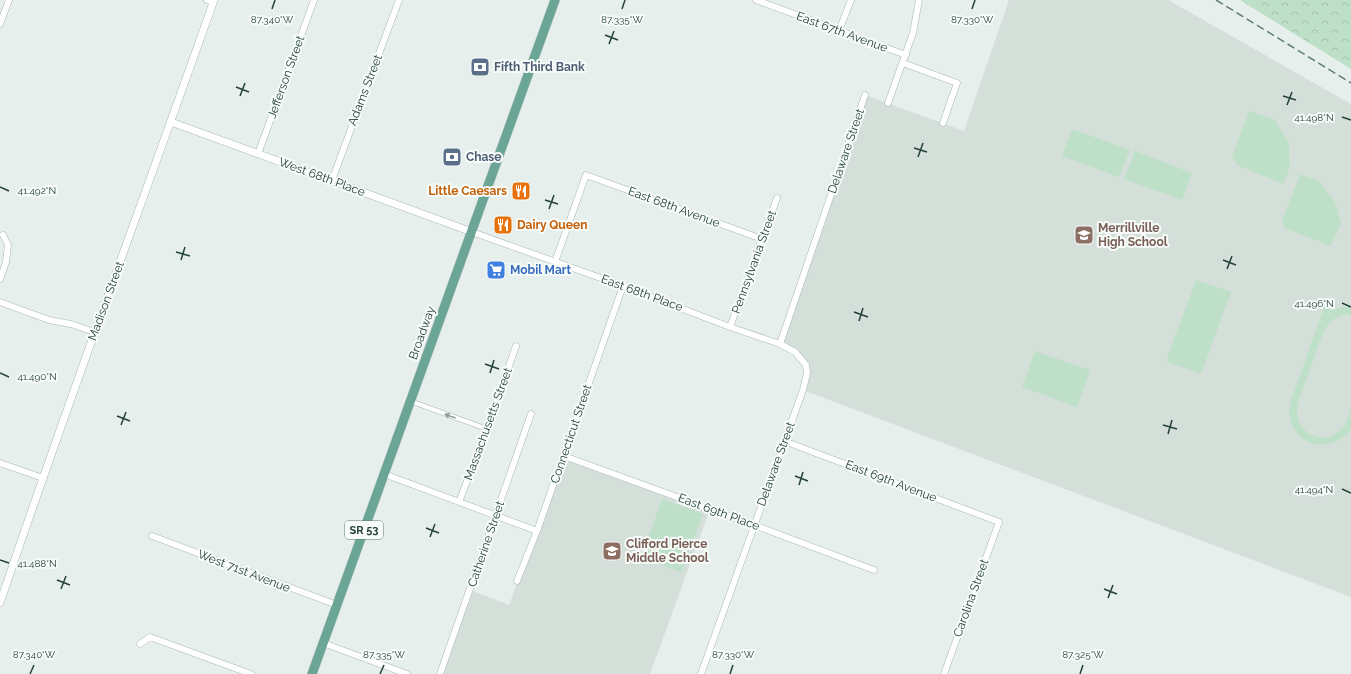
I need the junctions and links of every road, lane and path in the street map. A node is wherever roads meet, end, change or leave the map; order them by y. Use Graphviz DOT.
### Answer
graph roads {
  1 [pos="9,0"];
  2 [pos="314,0"];
  3 [pos="399,0"];
  4 [pos="758,0"];
  5 [pos="851,0"];
  6 [pos="919,0"];
  7 [pos="211,1"];
  8 [pos="553,1"];
  9 [pos="0,24"];
  10 [pos="840,31"];
  11 [pos="906,55"];
  12 [pos="903,63"];
  13 [pos="865,95"];
  14 [pos="888,103"];
  15 [pos="171,122"];
  16 [pos="943,123"];
  17 [pos="258,154"];
  18 [pos="332,180"];
  19 [pos="777,198"];
  20 [pos="472,232"];
  21 [pos="3,235"];
  22 [pos="762,239"];
  23 [pos="555,262"];
  24 [pos="0,279"];
  25 [pos="623,286"];
  26 [pos="0,302"];
  27 [pos="730,327"];
  28 [pos="94,332"];
  29 [pos="780,344"];
  30 [pos="516,346"];
  31 [pos="806,365"];
  32 [pos="410,402"];
  33 [pos="531,414"];
  34 [pos="486,429"];
  35 [pos="784,441"];
  36 [pos="564,456"];
  37 [pos="0,463"];
  38 [pos="384,474"];
  39 [pos="43,478"];
  40 [pos="459,502"];
  41 [pos="496,516"];
  42 [pos="999,522"];
  43 [pos="754,525"];
  44 [pos="537,531"];
  45 [pos="152,536"];
  46 [pos="874,570"];
  47 [pos="518,581"];
  48 [pos="0,603"];
  49 [pos="337,605"];
  50 [pos="323,643"];
  51 [pos="140,644"];
  52 [pos="251,674"];
  53 [pos="312,674"];
  54 [pos="407,674"];
  55 [pos="440,674"];
  56 [pos="701,674"];
  57 [pos="944,674"];
  1 -- 9 [label="street"];
  2 -- 17 [label="street, Jefferson Street"];
  3 -- 18 [label="street, Adams Street"];
  4 -- 10 [label="street, East 67th Avenue"];
  5 -- 10 [label="street"];
  6 -- 11 [label="street"];
  7 -- 15 [label="street, Madison Street"];
  8 -- 20 [label="main road, Broadway / SR 53"];
  10 -- 11 [label="street, East 67th Avenue"];
  11 -- 12 [label="street"];
  12 -- 14 [label="street"];
  12 -- 16 [label="street"];
  13 -- 29 [label="street, Delaware Street"];
  15 -- 17 [label="street, West 68th Place"];
  15 -- 28 [label="street, Madison Street"];
  17 -- 18 [label="street, West 68th Place"];
  18 -- 20 [label="street, West 68th Place"];
  19 -- 22 [label="street, Pennsylvania Street"];
  20 -- 23 [label="street, East 68th Place"];
  20 -- 32 [label="main road, Broadway / SR 53"];
  21 -- 24 [label="street"];
  22 -- 23 [label="street, East 68th Avenue"];
  22 -- 27 [label="street, Pennsylvania Street"];
  23 -- 25 [label="street, East 68th Place"];
  25 -- 27 [label="street, East 68th Place"];
  25 -- 36 [label="street, Connecticut Street"];
  26 -- 28 [label="street"];
  27 -- 29 [label="street, East 68th Place"];
  28 -- 39 [label="street, Madison Street"];
  29 -- 31 [label="street, East 68th Place"];
  30 -- 34 [label="street, Massachusetts Street"];
  31 -- 35 [label="street, Delaware Street"];
  34 -- 32 [label="street, one-way"];
  32 -- 38 [label="main road, Broadway / SR 53"];
  33 -- 41 [label="street, Catherine Street"];
  34 -- 40 [label="street, Massachusetts Street"];
  35 -- 42 [label="street, East 69th Avenue"];
  35 -- 43 [label="street, Delaware Street"];
  36 -- 43 [label="street, East 69th Place"];
  36 -- 44 [label="street, Connecticut Street"];
  37 -- 39 [label="street"];
  38 -- 40 [label="street"];
  38 -- 49 [label="main road, Broadway / SR 53"];
  39 -- 48 [label="street, Madison Street"];
  40 -- 41 [label="street"];
  41 -- 44 [label="street"];
  41 -- 55 [label="street, Catherine Street"];
  42 -- 57 [label="street, Carolina Street"];
  43 -- 46 [label="street, East 69th Place"];
  43 -- 56 [label="street, Delaware Street"];
  44 -- 47 [label="street, Connecticut Street"];
  45 -- 49 [label="street, West 71st Avenue"];
  49 -- 50 [label="main road, Broadway / SR 53"];
  50 -- 53 [label="main road, Broadway / SR 53"];
  50 -- 54 [label="street"];
  51 -- 52 [label="street"];
}
